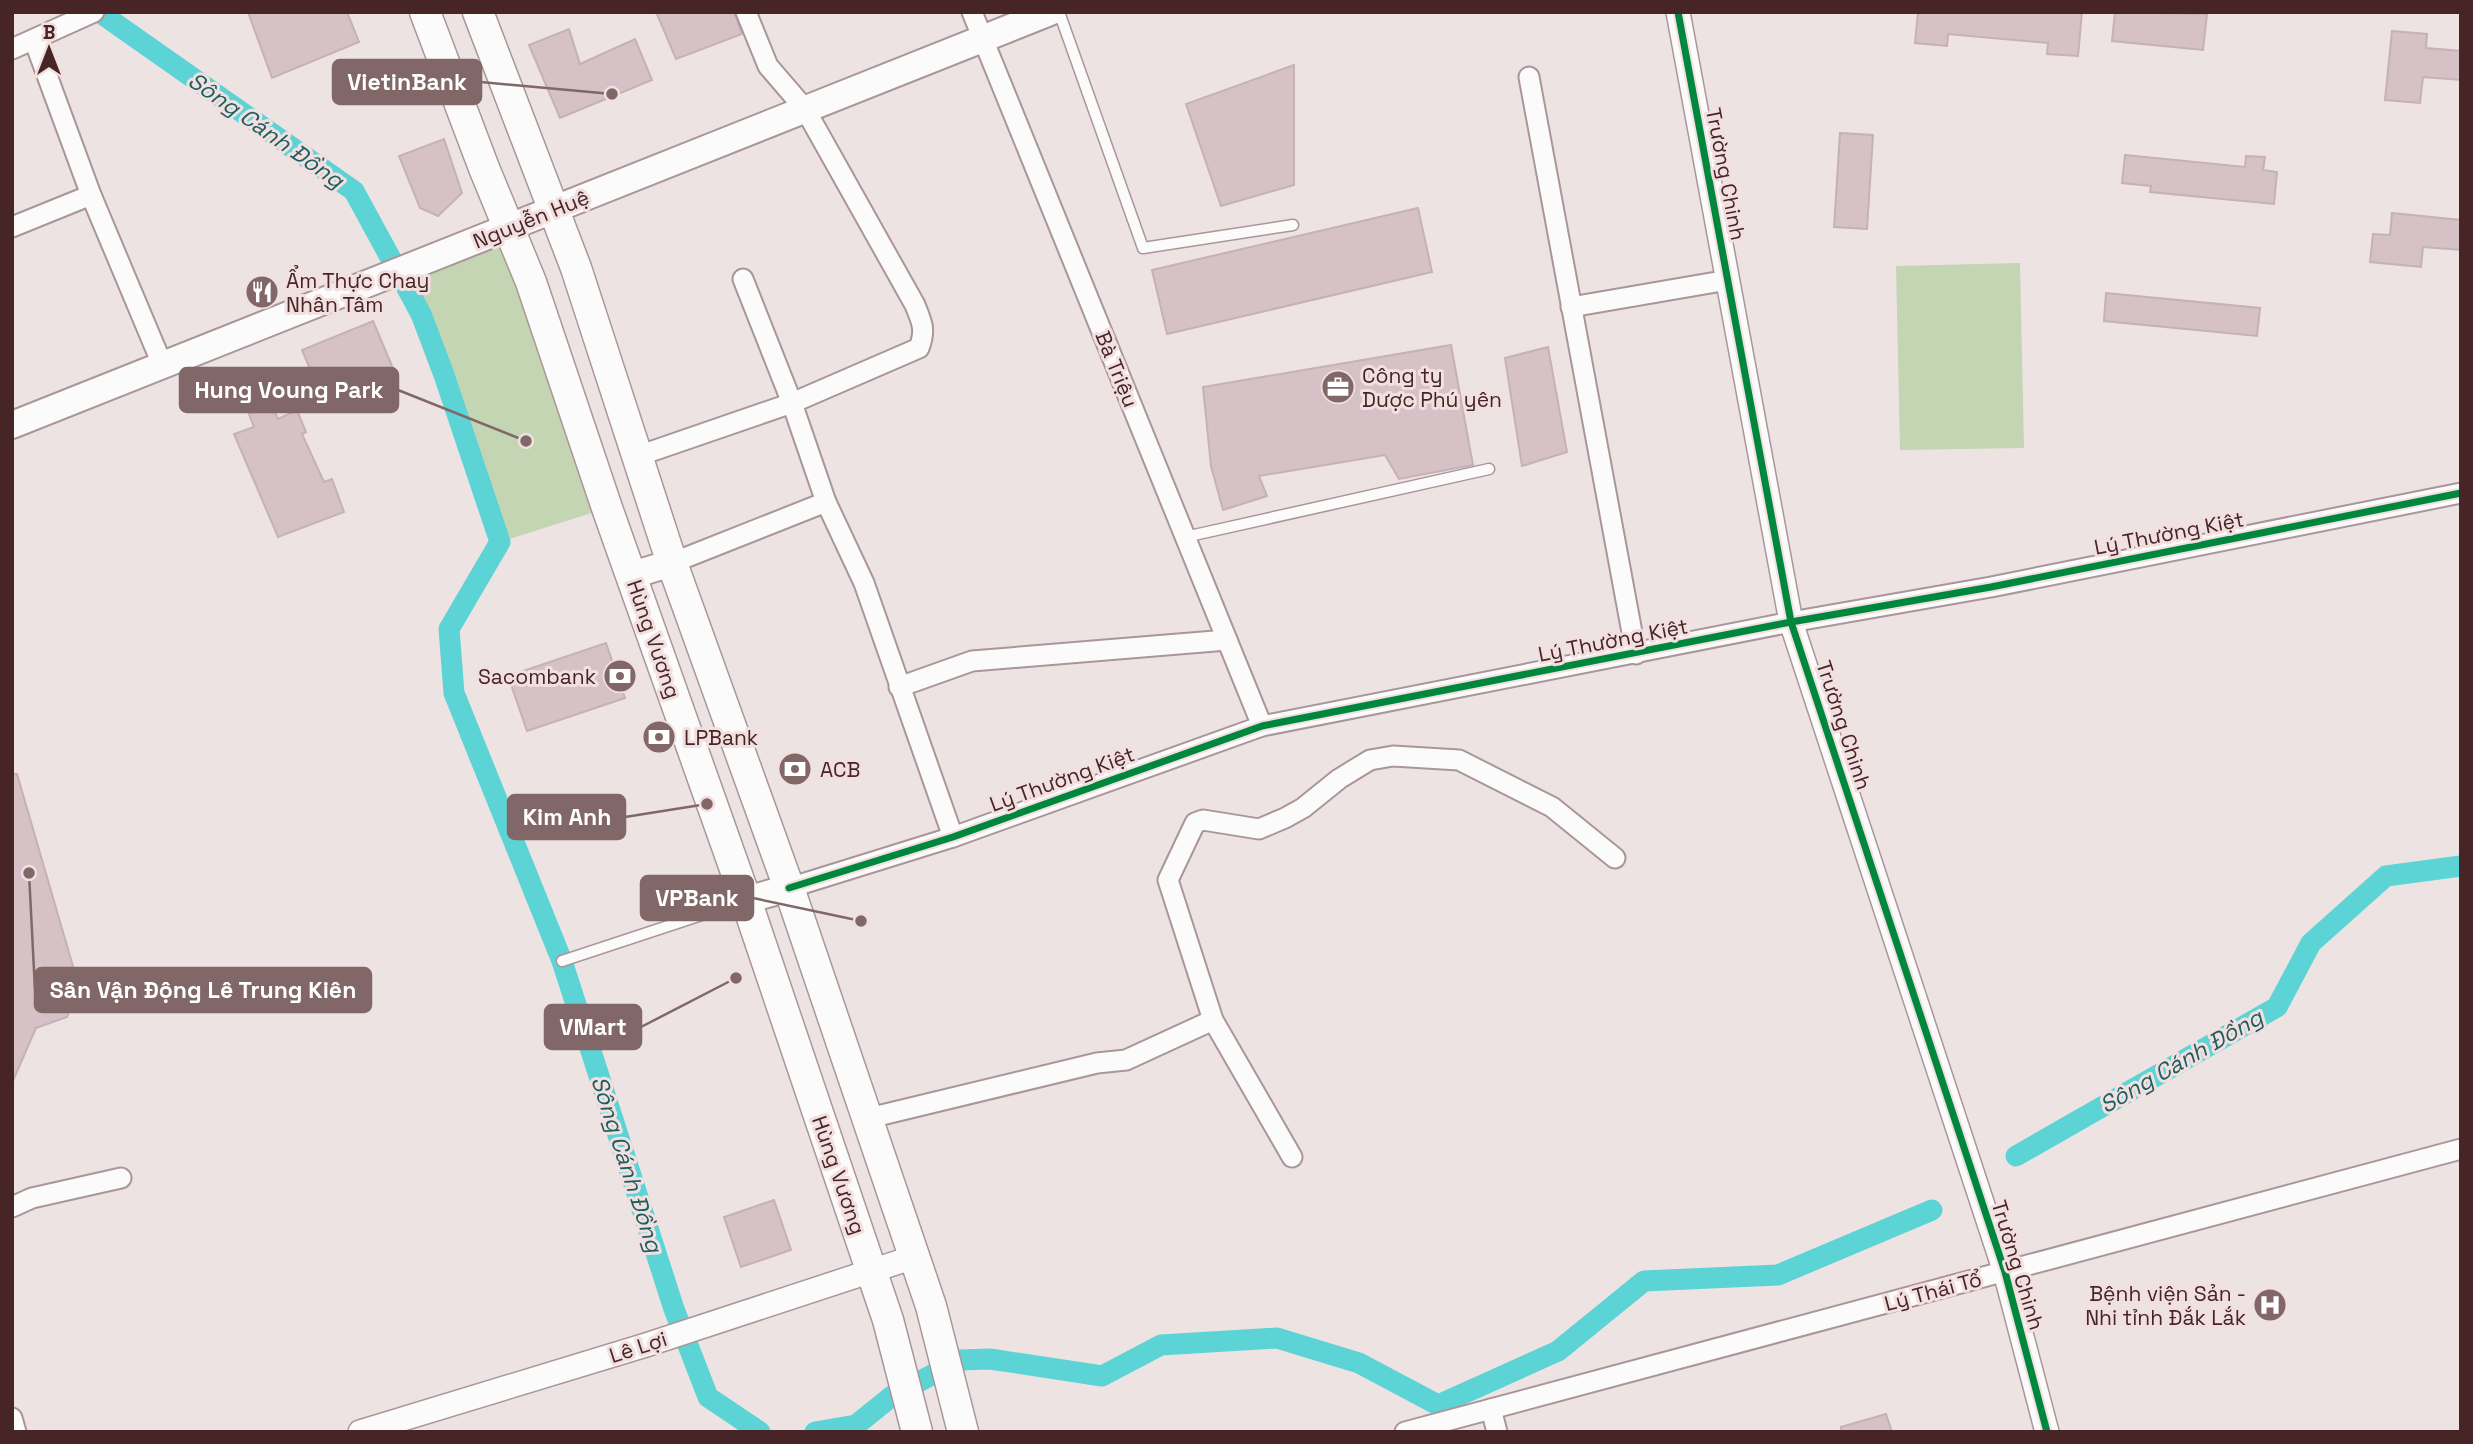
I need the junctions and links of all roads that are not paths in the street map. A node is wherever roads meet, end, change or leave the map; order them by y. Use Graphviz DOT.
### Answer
graph roads {
  1 [pos="94,12"];
  2 [pos="425,12"];
  3 [pos="478,12"];
  4 [pos="746,12"];
  5 [pos="972,12"];
  6 [pos="1050,12"];
  7 [pos="1059,12"];
  8 [pos="1678,12"];
  9 [pos="982,38"];
  10 [pos="34,40"];
  11 [pos="12,49"];
  12 [pos="1528,76"];
  13 [pos="805,109"];
  14 [pos="91,195"];
  15 [pos="552,210"];
  16 [pos="1293,225"];
  17 [pos="12,227"];
  18 [pos="508,229"];
  19 [pos="743,279"];
  20 [pos="1728,280"];
  21 [pos="1571,307"];
  22 [pos="162,365"];
  23 [pos="792,403"];
  24 [pos="12,425"];
  25 [pos="638,456"];
  26 [pos="1489,469"];
  27 [pos="2461,493"];
  28 [pos="827,502"];
  29 [pos="1185,537"];
  30 [pos="672,563"];
  31 [pos="632,575"];
  32 [pos="1791,622"];
  33 [pos="1227,640"];
  34 [pos="1636,654"];
  35 [pos="899,687"];
  36 [pos="1262,726"];
  37 [pos="953,837"];
  38 [pos="1615,858"];
  39 [pos="789,888"];
  40 [pos="746,900"];
  41 [pos="562,961"];
  42 [pos="1213,1020"];
  43 [pos="865,1119"];
  44 [pos="2461,1149"];
  45 [pos="1292,1157"];
  46 [pos="121,1178"];
  47 [pos="12,1207"];
  48 [pos="914,1257"];
  49 [pos="871,1271"];
  50 [pos="2005,1272"];
  51 [pos="1491,1409"];
  52 [pos="12,1418"];
  53 [pos="961,1424"];
  54 [pos="917,1430"];
  55 [pos="16,1432"];
  56 [pos="360,1432"];
  57 [pos="1405,1432"];
  58 [pos="1497,1432"];
  59 [pos="2047,1432"];
  1 -- 10 [label="street"];
  2 -- 18 [label="main road, Hùng Vương"];
  3 -- 15 [label="main road, Hùng Vương"];
  4 -- 13 [label="street"];
  5 -- 9 [label="street, Bà Triệu"];
  6 -- 9 [label="main road, Nguyễn Huệ"];
  7 -- 16 [label="lane"];
  8 -- 20 [label="street, Trường Chinh"];
  9 -- 13 [label="main road, Nguyễn Huệ"];
  9 -- 29 [label="street, Bà Triệu"];
  10 -- 11 [label="street"];
  10 -- 14 [label="street"];
  12 -- 21 [label="street"];
  13 -- 15 [label="main road, Nguyễn Huệ"];
  13 -- 23 [label="street"];
  14 -- 17 [label="street"];
  14 -- 22 [label="street"];
  15 -- 18 [label="main road, Nguyễn Huệ"];
  15 -- 25 [label="main road, Hùng Vương"];
  18 -- 22 [label="main road, Nguyễn Huệ"];
  18 -- 31 [label="main road, Hùng Vương"];
  19 -- 23 [label="street"];
  20 -- 21 [label="street"];
  20 -- 32 [label="street, Trường Chinh"];
  21 -- 34 [label="street"];
  22 -- 24 [label="main road, Nguyễn Huệ"];
  23 -- 25 [label="street"];
  23 -- 28 [label="street"];
  25 -- 30 [label="main road, Hùng Vương"];
  26 -- 29 [label="lane"];
  27 -- 32 [label="street, Lý Thường Kiệt"];
  28 -- 30 [label="street"];
  28 -- 35 [label="street"];
  29 -- 33 [label="street, Bà Triệu"];
  30 -- 31 [label="main road"];
  30 -- 39 [label="main road, Hùng Vương"];
  31 -- 40 [label="main road, Hùng Vương"];
  32 -- 34 [label="street, Lý Thường Kiệt"];
  32 -- 50 [label="street, Trường Chinh"];
  33 -- 35 [label="street"];
  33 -- 36 [label="street, Bà Triệu"];
  34 -- 36 [label="street, Lý Thường Kiệt"];
  35 -- 37 [label="street"];
  36 -- 37 [label="street, Lý Thường Kiệt"];
  37 -- 39 [label="street, Lý Thường Kiệt"];
  38 -- 42 [label="street"];
  39 -- 40 [label="main road"];
  39 -- 43 [label="main road, Hùng Vương"];
  40 -- 41 [label="lane"];
  40 -- 49 [label="main road, Hùng Vương"];
  42 -- 43 [label="street"];
  42 -- 45 [label="street"];
  43 -- 48 [label="main road, Hùng Vương"];
  44 -- 50 [label="street, Lý Thái Tổ"];
  46 -- 47 [label="street"];
  48 -- 49 [label="street, Lê Lợi"];
  48 -- 53 [label="main road, Hùng Vương"];
  49 -- 54 [label="main road, Hùng Vương"];
  49 -- 56 [label="street, Lê Lợi"];
  50 -- 51 [label="street, Lý Thái Tổ"];
  50 -- 59 [label="street, Trường Chinh"];
  51 -- 57 [label="street, Lý Thái Tổ"];
  51 -- 58 [label="street"];
  52 -- 55 [label="street"];
}
